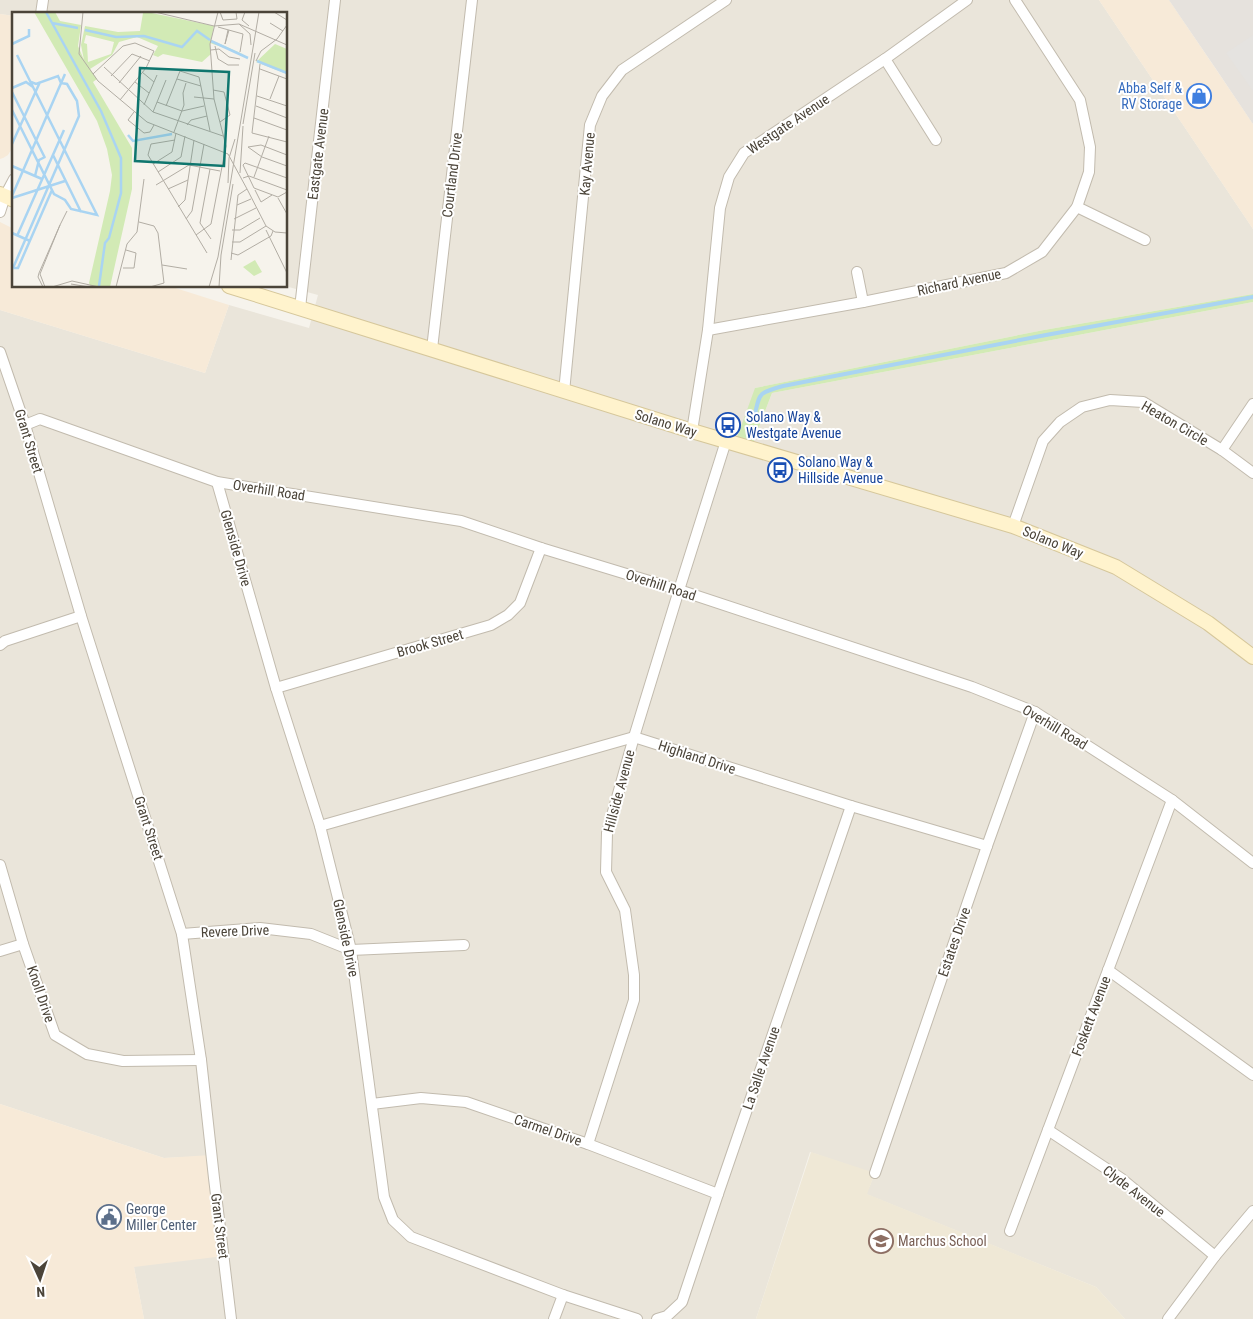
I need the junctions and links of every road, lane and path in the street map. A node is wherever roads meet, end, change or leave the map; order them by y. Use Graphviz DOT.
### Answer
graph roads {
  1 [pos="336,0"];
  2 [pos="472,0"];
  3 [pos="726,0"];
  4 [pos="967,0"];
  5 [pos="1015,0"];
  6 [pos="885,59"];
  7 [pos="936,140"];
  8 [pos="12,182"];
  9 [pos="5,194"];
  10 [pos="1077,207"];
  11 [pos="0,212"];
  12 [pos="1144,240"];
  13 [pos="857,272"];
  14 [pos="235,288"];
  15 [pos="863,302"];
  16 [pos="300,308"];
  17 [pos="708,330"];
  18 [pos="432,349"];
  19 [pos="0,352"];
  20 [pos="564,392"];
  21 [pos="1253,404"];
  22 [pos="25,425"];
  23 [pos="692,431"];
  24 [pos="726,441"];
  25 [pos="1222,450"];
  26 [pos="1253,474"];
  27 [pos="217,482"];
  28 [pos="1013,526"];
  29 [pos="541,548"];
  30 [pos="679,590"];
  31 [pos="81,616"];
  32 [pos="0,645"];
  33 [pos="1253,657"];
  34 [pos="276,688"];
  35 [pos="1034,712"];
  36 [pos="634,737"];
  37 [pos="1172,800"];
  38 [pos="851,806"];
  39 [pos="320,826"];
  40 [pos="987,846"];
  41 [pos="1253,863"];
  42 [pos="0,865"];
  43 [pos="182,934"];
  44 [pos="23,944"];
  45 [pos="464,945"];
  46 [pos="351,950"];
  47 [pos="0,951"];
  48 [pos="1108,970"];
  49 [pos="201,1060"];
  50 [pos="1253,1075"];
  51 [pos="372,1104"];
  52 [pos="1048,1130"];
  53 [pos="588,1144"];
  54 [pos="875,1174"];
  55 [pos="718,1194"];
  56 [pos="1253,1211"];
  57 [pos="1010,1231"];
  58 [pos="1216,1256"];
  59 [pos="563,1295"];
  60 [pos="231,1319"];
  61 [pos="554,1319"];
  62 [pos="637,1319"];
  63 [pos="657,1319"];
  64 [pos="1168,1319"];
  1 -- 16 [label="street, Eastgate Avenue"];
  2 -- 18 [label="street, Courtland Drive"];
  3 -- 20 [label="street, Kay Avenue"];
  4 -- 6 [label="street, Westgate Avenue"];
  5 -- 10 [label="street, Richard Avenue"];
  6 -- 7 [label="street"];
  6 -- 17 [label="street, Westgate Avenue"];
  8 -- 9 [label="street"];
  9 -- 11 [label="street"];
  10 -- 12 [label="street"];
  10 -- 15 [label="street, Richard Avenue"];
  13 -- 15 [label="street"];
  14 -- 16 [label="street, Solano Way"];
  15 -- 17 [label="street, Richard Avenue"];
  16 -- 18 [label="street, Solano Way"];
  17 -- 23 [label="street, Westgate Avenue"];
  18 -- 20 [label="street, Solano Way"];
  19 -- 22 [label="street, Grant Street"];
  20 -- 23 [label="street, Solano Way"];
  21 -- 25 [label="street"];
  22 -- 27 [label="street, Overhill Road"];
  22 -- 31 [label="street, Grant Street"];
  23 -- 24 [label="street, Solano Way"];
  24 -- 28 [label="street, Solano Way"];
  24 -- 30 [label="street, Hillside Avenue"];
  25 -- 26 [label="street, Heaton Circle"];
  25 -- 28 [label="street, Heaton Circle"];
  27 -- 29 [label="street, Overhill Road"];
  27 -- 34 [label="street, Glenside Drive"];
  28 -- 33 [label="street, Solano Way"];
  29 -- 30 [label="street, Overhill Road"];
  29 -- 34 [label="street, Brook Street"];
  30 -- 35 [label="street, Overhill Road"];
  30 -- 36 [label="street, Hillside Avenue"];
  31 -- 32 [label="street"];
  31 -- 43 [label="street, Grant Street"];
  34 -- 39 [label="street, Glenside Drive"];
  35 -- 37 [label="street, Overhill Road"];
  35 -- 40 [label="street, Estates Drive"];
  36 -- 38 [label="street, Highland Drive"];
  36 -- 39 [label="street"];
  36 -- 53 [label="street, Hillside Avenue"];
  37 -- 41 [label="street, Overhill Road"];
  37 -- 48 [label="street, Foskett Avenue"];
  38 -- 40 [label="street, Highland Drive"];
  38 -- 55 [label="street, La Salle Avenue"];
  39 -- 46 [label="street, Glenside Drive"];
  40 -- 54 [label="street, Estates Drive"];
  42 -- 44 [label="street, Knoll Drive"];
  43 -- 46 [label="street, Revere Drive"];
  43 -- 49 [label="street, Grant Street"];
  44 -- 47 [label="street"];
  44 -- 49 [label="street, Knoll Drive"];
  45 -- 46 [label="street, Revere Drive"];
  46 -- 51 [label="street, Glenside Drive"];
  48 -- 50 [label="street"];
  48 -- 52 [label="street, Foskett Avenue"];
  49 -- 60 [label="street, Grant Street"];
  51 -- 53 [label="street, Carmel Drive"];
  51 -- 59 [label="street, Glenside Drive"];
  52 -- 57 [label="street, Foskett Avenue"];
  52 -- 58 [label="street, Clyde Avenue"];
  53 -- 55 [label="street, Carmel Drive"];
  55 -- 63 [label="street, La Salle Avenue"];
  56 -- 58 [label="street"];
  58 -- 64 [label="street"];
  59 -- 61 [label="street"];
  59 -- 62 [label="street"];
}
